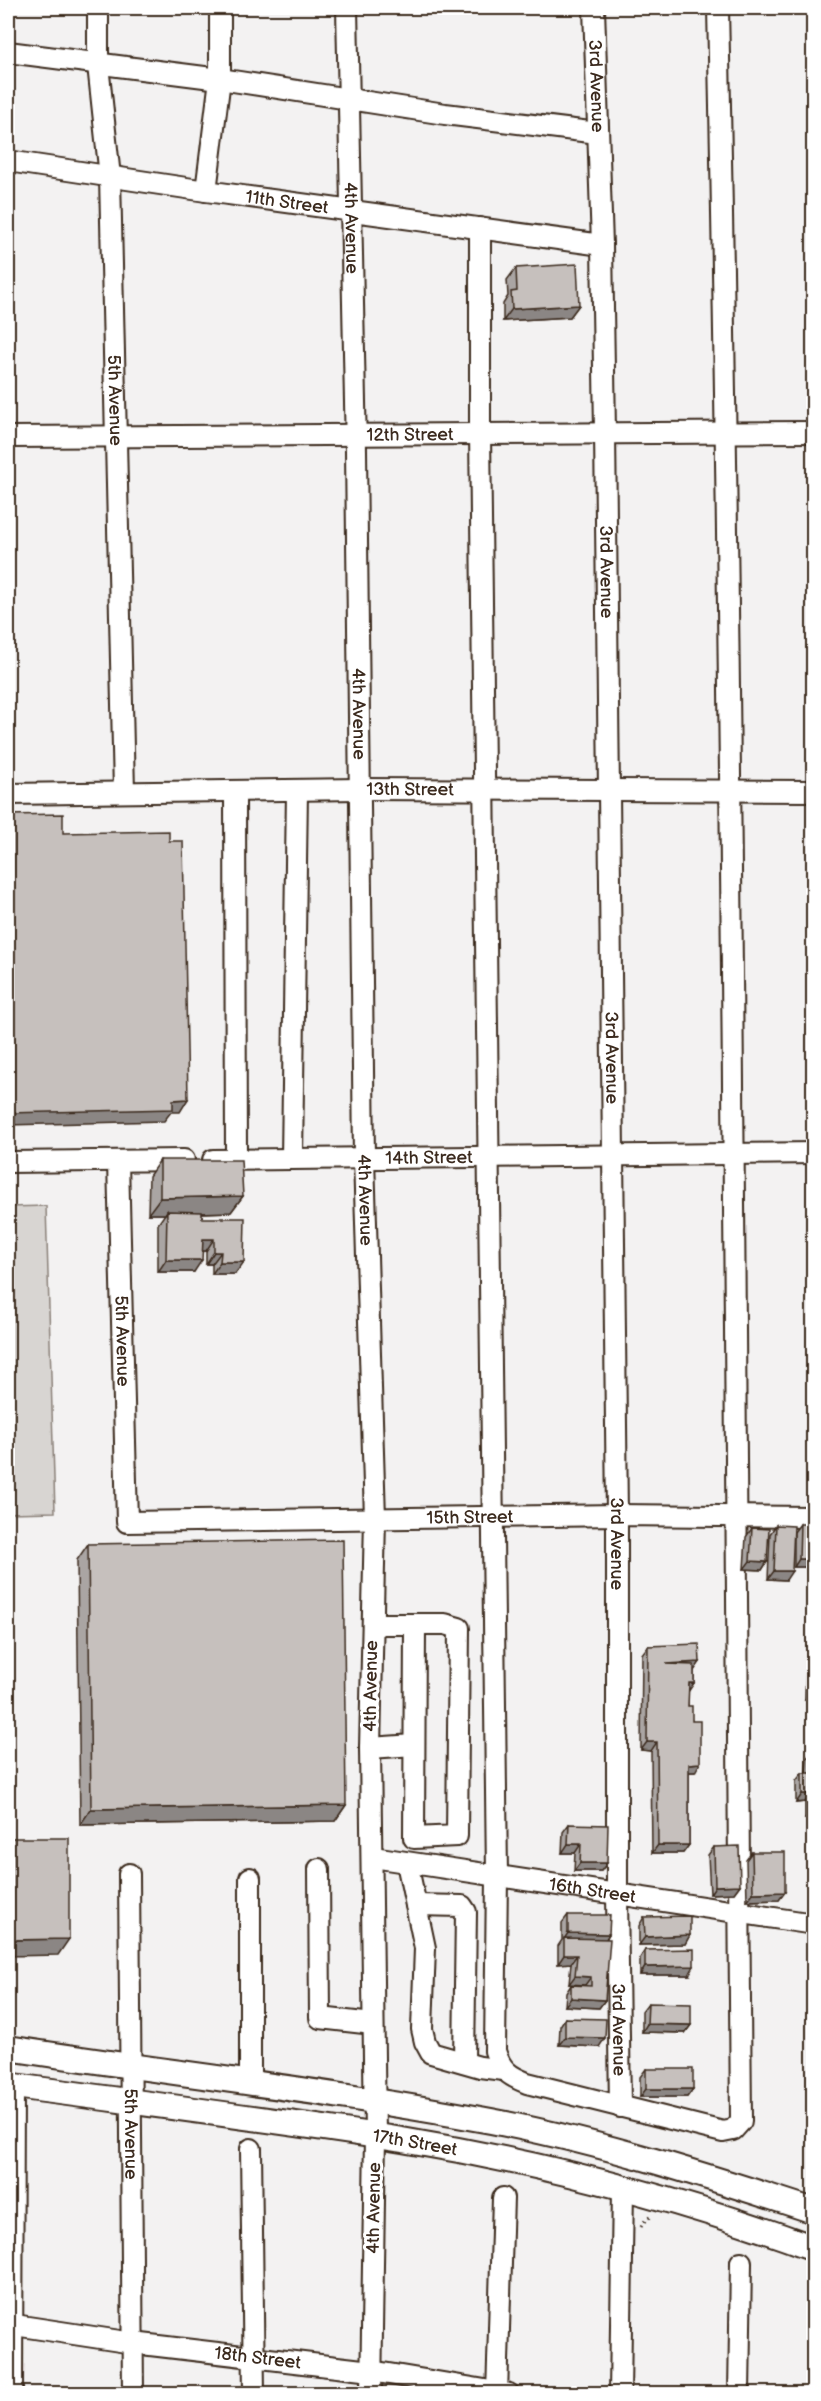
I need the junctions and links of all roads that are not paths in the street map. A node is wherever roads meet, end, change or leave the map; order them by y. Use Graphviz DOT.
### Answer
graph roads {
  1 [pos="98,8"];
  2 [pos="220,8"];
  3 [pos="347,8"];
  4 [pos="594,8"];
  5 [pos="718,8"];
  6 [pos="8,52"];
  7 [pos="98,65"];
  8 [pos="220,79"];
  9 [pos="348,99"];
  10 [pos="598,133"];
  11 [pos="8,161"];
  12 [pos="110,177"];
  13 [pos="206,191"];
  14 [pos="351,210"];
  15 [pos="480,228"];
  16 [pos="602,245"];
  17 [pos="480,432"];
  18 [pos="604,432"];
  19 [pos="727,432"];
  20 [pos="813,432"];
  21 [pos="356,433"];
  22 [pos="115,435"];
  23 [pos="8,436"];
  24 [pos="360,789"];
  25 [pos="484,789"];
  26 [pos="297,790"];
  27 [pos="608,790"];
  28 [pos="729,790"];
  29 [pos="235,791"];
  30 [pos="813,791"];
  31 [pos="124,792"];
  32 [pos="8,794"];
  33 [pos="813,1152"];
  34 [pos="735,1154"];
  35 [pos="612,1155"];
  36 [pos="489,1157"];
  37 [pos="364,1158"];
  38 [pos="292,1159"];
  39 [pos="236,1160"];
  40 [pos="118,1161"];
  41 [pos="8,1162"];
  42 [pos="617,1515"];
  43 [pos="736,1516"];
  44 [pos="491,1517"];
  45 [pos="813,1517"];
  46 [pos="375,1518"];
  47 [pos="127,1522"];
  48 [pos="373,1624"];
  49 [pos="415,1625"];
  50 [pos="414,1746"];
  51 [pos="370,1748"];
  52 [pos="373,1857"];
  53 [pos="407,1863"];
  54 [pos="319,1869"];
  55 [pos="129,1874"];
  56 [pos="497,1876"];
  57 [pos="250,1878"];
  58 [pos="617,1895"];
  59 [pos="416,1905"];
  60 [pos="739,1912"];
  61 [pos="813,1924"];
  62 [pos="373,2024"];
  63 [pos="8,2048"];
  64 [pos="465,2062"];
  65 [pos="130,2066"];
  66 [pos="503,2070"];
  67 [pos="249,2083"];
  68 [pos="10,2085"];
  69 [pos="375,2101"];
  70 [pos="131,2102"];
  71 [pos="620,2107"];
  72 [pos="375,2136"];
  73 [pos="251,2149"];
  74 [pos="623,2188"];
  75 [pos="502,2198"];
  76 [pos="813,2211"];
  77 [pos="813,2248"];
  78 [pos="741,2262"];
  79 [pos="10,2324"];
  80 [pos="133,2343"];
  81 [pos="254,2357"];
  82 [pos="371,2371"];
  83 [pos="501,2393"];
  84 [pos="12,2394"];
  85 [pos="133,2394"];
  86 [pos="254,2394"];
  87 [pos="371,2394"];
  88 [pos="620,2394"];
  89 [pos="739,2394"];
  1 -- 7 [label="street, 5th Avenue"];
  2 -- 8 [label="street"];
  3 -- 9 [label="street, 4th Avenue"];
  4 -- 10 [label="street, 3rd Avenue"];
  5 -- 19 [label="street"];
  6 -- 7 [label="street"];
  7 -- 8 [label="street"];
  7 -- 12 [label="street, 5th Avenue"];
  8 -- 9 [label="street"];
  8 -- 13 [label="street"];
  9 -- 10 [label="street"];
  9 -- 14 [label="street, 4th Avenue"];
  10 -- 16 [label="street, 3rd Avenue"];
  11 -- 12 [label="street, 11th Street"];
  12 -- 13 [label="street, 11th Street"];
  12 -- 22 [label="street, 5th Avenue"];
  13 -- 14 [label="street, 11th Street"];
  14 -- 15 [label="street, 11th Street"];
  14 -- 21 [label="street, 4th Avenue"];
  15 -- 16 [label="street, 11th Street"];
  15 -- 17 [label="street"];
  16 -- 18 [label="street, 3rd Avenue"];
  17 -- 18 [label="street, 12th Street"];
  17 -- 21 [label="street, 12th Street"];
  17 -- 25 [label="street"];
  18 -- 19 [label="street, 12th Street"];
  18 -- 27 [label="street, 3rd Avenue"];
  19 -- 20 [label="street, 12th Street"];
  19 -- 28 [label="street"];
  21 -- 22 [label="street, 12th Street"];
  21 -- 24 [label="street, 4th Avenue"];
  22 -- 23 [label="street, 12th Street"];
  22 -- 31 [label="street, 5th Avenue"];
  24 -- 25 [label="street, 13th Street"];
  24 -- 26 [label="street, 13th Street"];
  24 -- 37 [label="street, 4th Avenue"];
  25 -- 27 [label="street, 13th Street"];
  25 -- 36 [label="street"];
  26 -- 29 [label="street, 13th Street"];
  26 -- 38 [label="street"];
  27 -- 28 [label="street, 13th Street"];
  27 -- 35 [label="street, 3rd Avenue"];
  28 -- 30 [label="street, 13th Street"];
  28 -- 34 [label="street"];
  29 -- 31 [label="street, 13th Street"];
  29 -- 39 [label="street"];
  31 -- 32 [label="street, 13th Street"];
  33 -- 34 [label="street, 14th Street"];
  34 -- 35 [label="street, 14th Street"];
  34 -- 43 [label="street"];
  35 -- 36 [label="street, 14th Street"];
  35 -- 42 [label="street, 3rd Avenue"];
  36 -- 37 [label="street, 14th Street"];
  36 -- 44 [label="street"];
  37 -- 38 [label="street, 14th Street"];
  37 -- 46 [label="street, 4th Avenue"];
  38 -- 39 [label="street, 14th Street"];
  39 -- 40 [label="street, 14th Street"];
  40 -- 41 [label="street, 14th Street"];
  40 -- 47 [label="street, 5th Avenue"];
  42 -- 43 [label="street, 15th Street"];
  42 -- 44 [label="street, 15th Street"];
  42 -- 58 [label="street, 3rd Avenue"];
  43 -- 45 [label="street, 15th Street"];
  43 -- 60 [label="street"];
  44 -- 46 [label="street, 15th Street"];
  44 -- 56 [label="street"];
  46 -- 47 [label="street, 15th Street"];
  46 -- 48 [label="street, 4th Avenue"];
  48 -- 49 [label="street"];
  48 -- 51 [label="street, 4th Avenue"];
  49 -- 50 [label="street"];
  49 -- 50 [label="street"];
  50 -- 51 [label="street"];
  51 -- 52 [label="street, 4th Avenue"];
  52 -- 53 [label="street, 16th Street"];
  52 -- 62 [label="street, 4th Avenue"];
  53 -- 56 [label="street, 16th Street"];
  53 -- 59 [label="street"];
  54 -- 62 [label="street"];
  55 -- 65 [label="street, 5th Avenue"];
  56 -- 58 [label="street, 16th Street"];
  56 -- 66 [label="street"];
  57 -- 67 [label="street"];
  58 -- 60 [label="street, 16th Street"];
  58 -- 71 [label="street, 3rd Avenue"];
  59 -- 64 [label="street"];
  59 -- 64 [label="street"];
  60 -- 61 [label="street, 16th Street"];
  60 -- 71 [label="street"];
  62 -- 69 [label="street, 4th Avenue"];
  63 -- 65 [label="main road, 17th Street"];
  64 -- 66 [label="street"];
  65 -- 67 [label="main road, 17th Street"];
  65 -- 70 [label="street, 5th Avenue"];
  66 -- 71 [label="street"];
  67 -- 69 [label="main road, 17th Street"];
  68 -- 70 [label="main road, 17th Street"];
  68 -- 79 [label="street"];
  69 -- 72 [label="street, 4th Avenue"];
  69 -- 76 [label="main road, 17th Street"];
  70 -- 72 [label="main road, 17th Street"];
  70 -- 80 [label="street, 5th Avenue"];
  72 -- 74 [label="main road, 17th Street"];
  72 -- 82 [label="street, 4th Avenue"];
  73 -- 81 [label="street"];
  74 -- 77 [label="main road, 17th Street"];
  74 -- 88 [label="street"];
  75 -- 83 [label="street"];
  78 -- 89 [label="street"];
  79 -- 80 [label="street, 18th Street"];
  79 -- 84 [label="street"];
  80 -- 81 [label="street, 18th Street"];
  80 -- 85 [label="street, 5th Avenue"];
  81 -- 82 [label="street, 18th Street"];
  81 -- 86 [label="street"];
  82 -- 83 [label="street, 18th Street"];
  82 -- 87 [label="street, 4th Avenue"];
}
